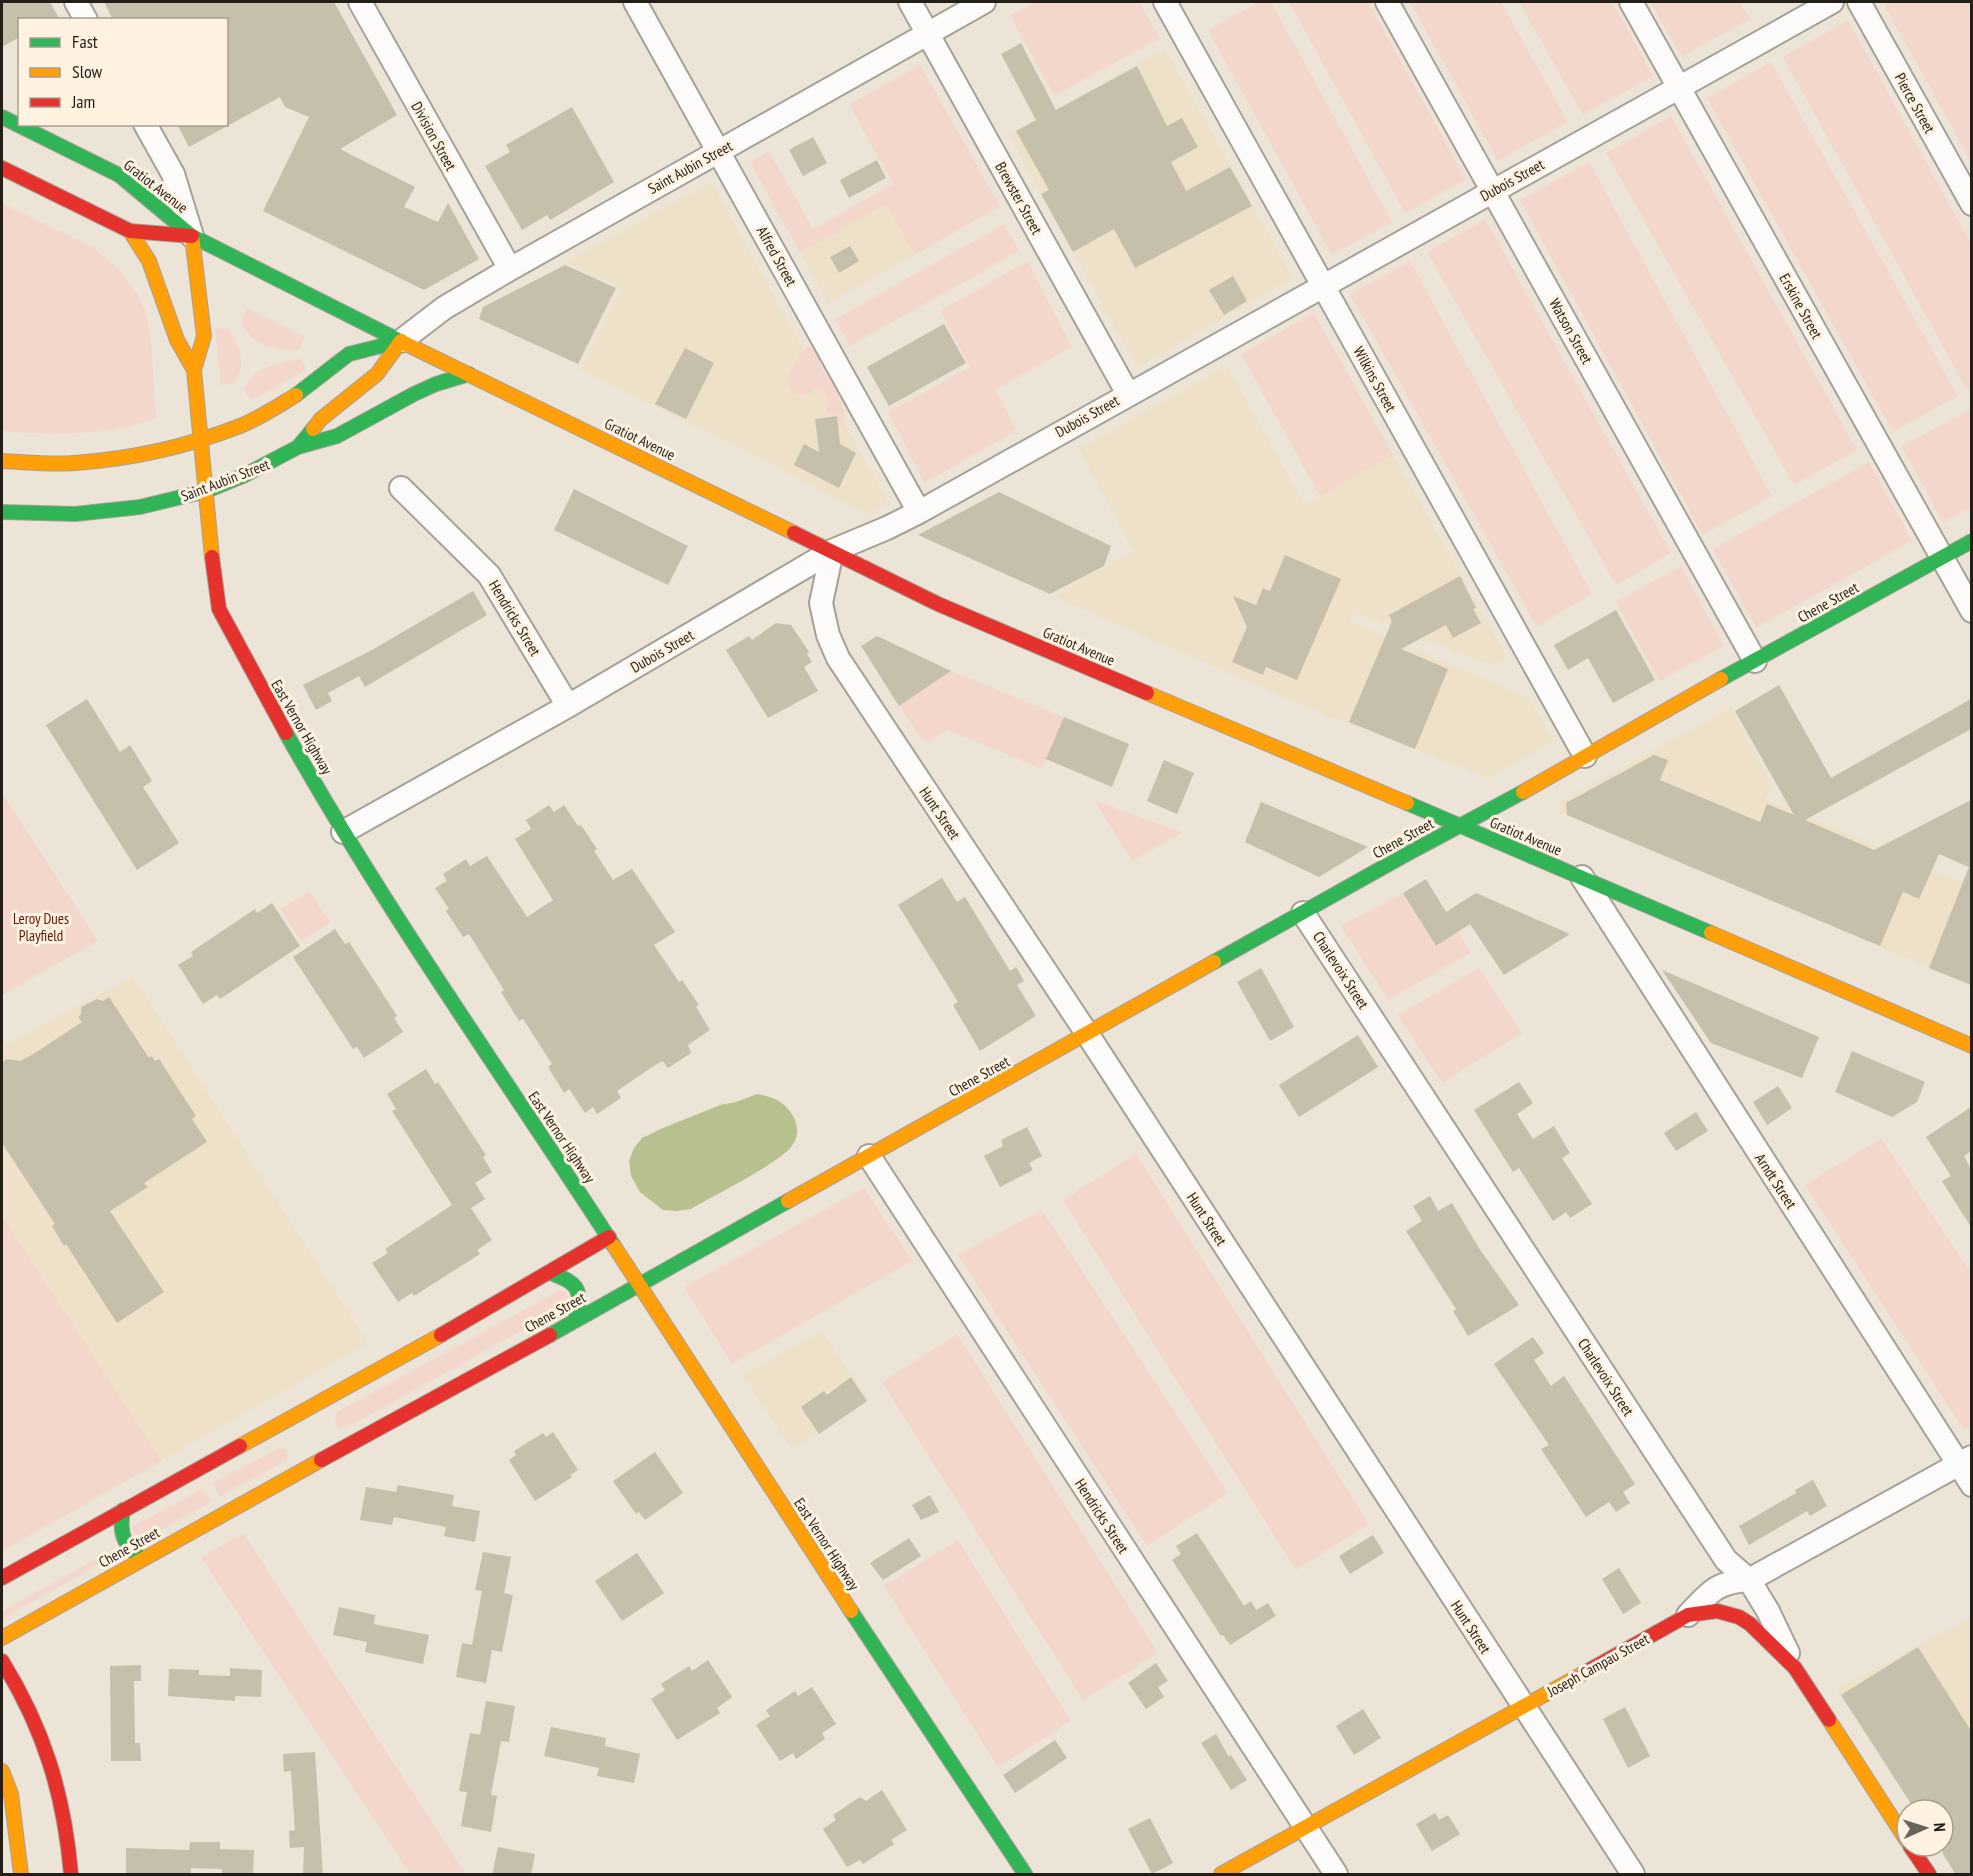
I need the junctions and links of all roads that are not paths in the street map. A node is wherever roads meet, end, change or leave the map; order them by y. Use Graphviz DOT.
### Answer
graph roads {
  1 [pos="76,2"];
  2 [pos="360,2"];
  3 [pos="635,2"];
  4 [pos="910,2"];
  5 [pos="984,2"];
  6 [pos="1165,2"];
  7 [pos="1387,2"];
  8 [pos="1631,2"];
  9 [pos="1832,2"];
  10 [pos="1859,2"];
  11 [pos="85,18"];
  12 [pos="928,33"];
  13 [pos="1678,87"];
  14 [pos="2,117"];
  15 [pos="18,125"];
  16 [pos="20,126"];
  17 [pos="146,126"];
  18 [pos="718,150"];
  19 [pos="2,168"];
  20 [pos="1492,190"];
  21 [pos="1971,204"];
  22 [pos="130,231"];
  23 [pos="192,236"];
  24 [pos="510,269"];
  25 [pos="1323,285"];
  26 [pos="401,341"];
  27 [pos="194,370"];
  28 [pos="470,374"];
  29 [pos="1128,394"];
  30 [pos="200,439"];
  31 [pos="298,447"];
  32 [pos="8,465"];
  33 [pos="400,488"];
  34 [pos="206,490"];
  35 [pos="7,509"];
  36 [pos="919,512"];
  37 [pos="1971,541"];
  38 [pos="832,551"];
  39 [pos="1941,558"];
  40 [pos="1971,611"];
  41 [pos="1755,661"];
  42 [pos="568,706"];
  43 [pos="1585,756"];
  44 [pos="1460,826"];
  45 [pos="343,832"];
  46 [pos="1582,877"];
  47 [pos="1303,913"];
  48 [pos="1088,1035"];
  49 [pos="1971,1046"];
  50 [pos="869,1156"];
  51 [pos="609,1237"];
  52 [pos="550,1273"];
  53 [pos="639,1285"];
  54 [pos="575,1321"];
  55 [pos="275,1428"];
  56 [pos="294,1433"];
  57 [pos="330,1438"];
  58 [pos="345,1446"];
  59 [pos="305,1454"];
  60 [pos="1965,1461"];
  61 [pos="304,1470"];
  62 [pos="1971,1485"];
  63 [pos="123,1510"];
  64 [pos="142,1559"];
  65 [pos="2,1578"];
  66 [pos="1749,1580"];
  67 [pos="1688,1615"];
  68 [pos="2,1638"];
  69 [pos="2,1661"];
  70 [pos="1795,1668"];
  71 [pos="2,1690"];
  72 [pos="20,1691"];
  73 [pos="1523,1707"];
  74 [pos="2,1771"];
  75 [pos="1895,1822"];
  76 [pos="1305,1828"];
  77 [pos="1918,1858"];
  78 [pos="21,1875"];
  79 [pos="71,1875"];
  80 [pos="1025,1875"];
  81 [pos="1221,1875"];
  82 [pos="1336,1875"];
  83 [pos="1633,1875"];
  84 [pos="1929,1875"];
  1 -- 11 [label="street"];
  2 -- 24 [label="street, Division Street"];
  3 -- 18 [label="street, Alfred Street"];
  4 -- 12 [label="street, Brewster Street"];
  5 -- 12 [label="street, Saint Aubin Street"];
  6 -- 25 [label="street, Wilkins Street"];
  7 -- 20 [label="street, Watson Street"];
  8 -- 13 [label="street, Erskine Street"];
  9 -- 13 [label="street, Dubois Street"];
  10 -- 21 [label="street, Pierce Street"];
  12 -- 18 [label="street, Saint Aubin Street"];
  12 -- 29 [label="street, Brewster Street"];
  13 -- 20 [label="street, Dubois Street"];
  13 -- 39 [label="street, Erskine Street"];
  14 -- 15 [label="street, Gratiot Avenue"];
  16 -- 23 [label="street, Gratiot Avenue"];
  17 -- 23 [label="street"];
  18 -- 24 [label="street, Saint Aubin Street"];
  18 -- 36 [label="street, Alfred Street"];
  19 -- 22 [label="street, Gratiot Avenue"];
  20 -- 25 [label="street, Dubois Street"];
  20 -- 41 [label="street, Watson Street"];
  22 -- 23 [label="street, Gratiot Avenue"];
  22 -- 27 [label="street, East Vernor Highway"];
  23 -- 26 [label="street, Gratiot Avenue"];
  23 -- 27 [label="street, East Vernor Highway"];
  24 -- 26 [label="street, Saint Aubin Street"];
  25 -- 29 [label="street, Dubois Street"];
  25 -- 43 [label="street, Wilkins Street"];
  26 -- 28 [label="street, Gratiot Avenue"];
  26 -- 30 [label="street, Saint Aubin Street"];
  26 -- 31 [label="street, Saint Aubin Street"];
  27 -- 30 [label="street, East Vernor Highway"];
  28 -- 31 [label="street"];
  28 -- 38 [label="street, Gratiot Avenue"];
  29 -- 36 [label="street, Dubois Street"];
  30 -- 32 [label="street, Saint Aubin Street"];
  30 -- 34 [label="street, East Vernor Highway"];
  31 -- 34 [label="street, Saint Aubin Street"];
  33 -- 42 [label="street, Hendricks Street"];
  34 -- 35 [label="street, Saint Aubin Street"];
  34 -- 45 [label="street, East Vernor Highway"];
  36 -- 38 [label="street, Dubois Street"];
  37 -- 39 [label="street, Chene Street"];
  38 -- 42 [label="street, Dubois Street"];
  38 -- 44 [label="street, Gratiot Avenue"];
  38 -- 48 [label="street, Hunt Street"];
  39 -- 40 [label="street, Erskine Street"];
  39 -- 41 [label="street, Chene Street"];
  41 -- 43 [label="street, Chene Street"];
  42 -- 45 [label="street, Dubois Street"];
  43 -- 44 [label="street, Chene Street"];
  44 -- 46 [label="street, Gratiot Avenue"];
  44 -- 47 [label="street, Chene Street"];
  45 -- 51 [label="street, East Vernor Highway"];
  46 -- 49 [label="street, Gratiot Avenue"];
  46 -- 60 [label="street, Arndt Street"];
  47 -- 48 [label="street, Chene Street"];
  47 -- 66 [label="street, Charlevoix Street"];
  48 -- 50 [label="street, Chene Street"];
  48 -- 73 [label="street, Hunt Street"];
  50 -- 53 [label="street, Chene Street"];
  50 -- 76 [label="street, Hendricks Street"];
  51 -- 52 [label="street"];
  51 -- 53 [label="street, East Vernor Highway"];
  52 -- 54 [label="street"];
  52 -- 55 [label="street"];
  53 -- 54 [label="street, Chene Street"];
  53 -- 80 [label="street, East Vernor Highway"];
  54 -- 58 [label="street, Chene Street"];
  55 -- 56 [label="street"];
  55 -- 63 [label="street"];
  57 -- 58 [label="street"];
  58 -- 61 [label="street, Chene Street"];
  59 -- 61 [label="street"];
  60 -- 62 [label="street, Arndt Street"];
  60 -- 66 [label="street, Joseph Campau Street"];
  61 -- 64 [label="street, Chene Street"];
  63 -- 64 [label="street"];
  63 -- 65 [label="street"];
  64 -- 68 [label="street, Chene Street"];
  66 -- 67 [label="street, Joseph Campau Street"];
  66 -- 70 [label="street, Charlevoix Street"];
  67 -- 70 [label="street"];
  67 -- 73 [label="street, Joseph Campau Street"];
  69 -- 72 [label="street"];
  70 -- 75 [label="street, Charlevoix Street"];
  71 -- 72 [label="street"];
  72 -- 79 [label="street"];
  73 -- 76 [label="street, Joseph Campau Street"];
  73 -- 83 [label="street, Hunt Street"];
  74 -- 78 [label="street"];
  76 -- 81 [label="street, Joseph Campau Street"];
  76 -- 82 [label="street, Hendricks Street"];
  77 -- 84 [label="street"];
}
